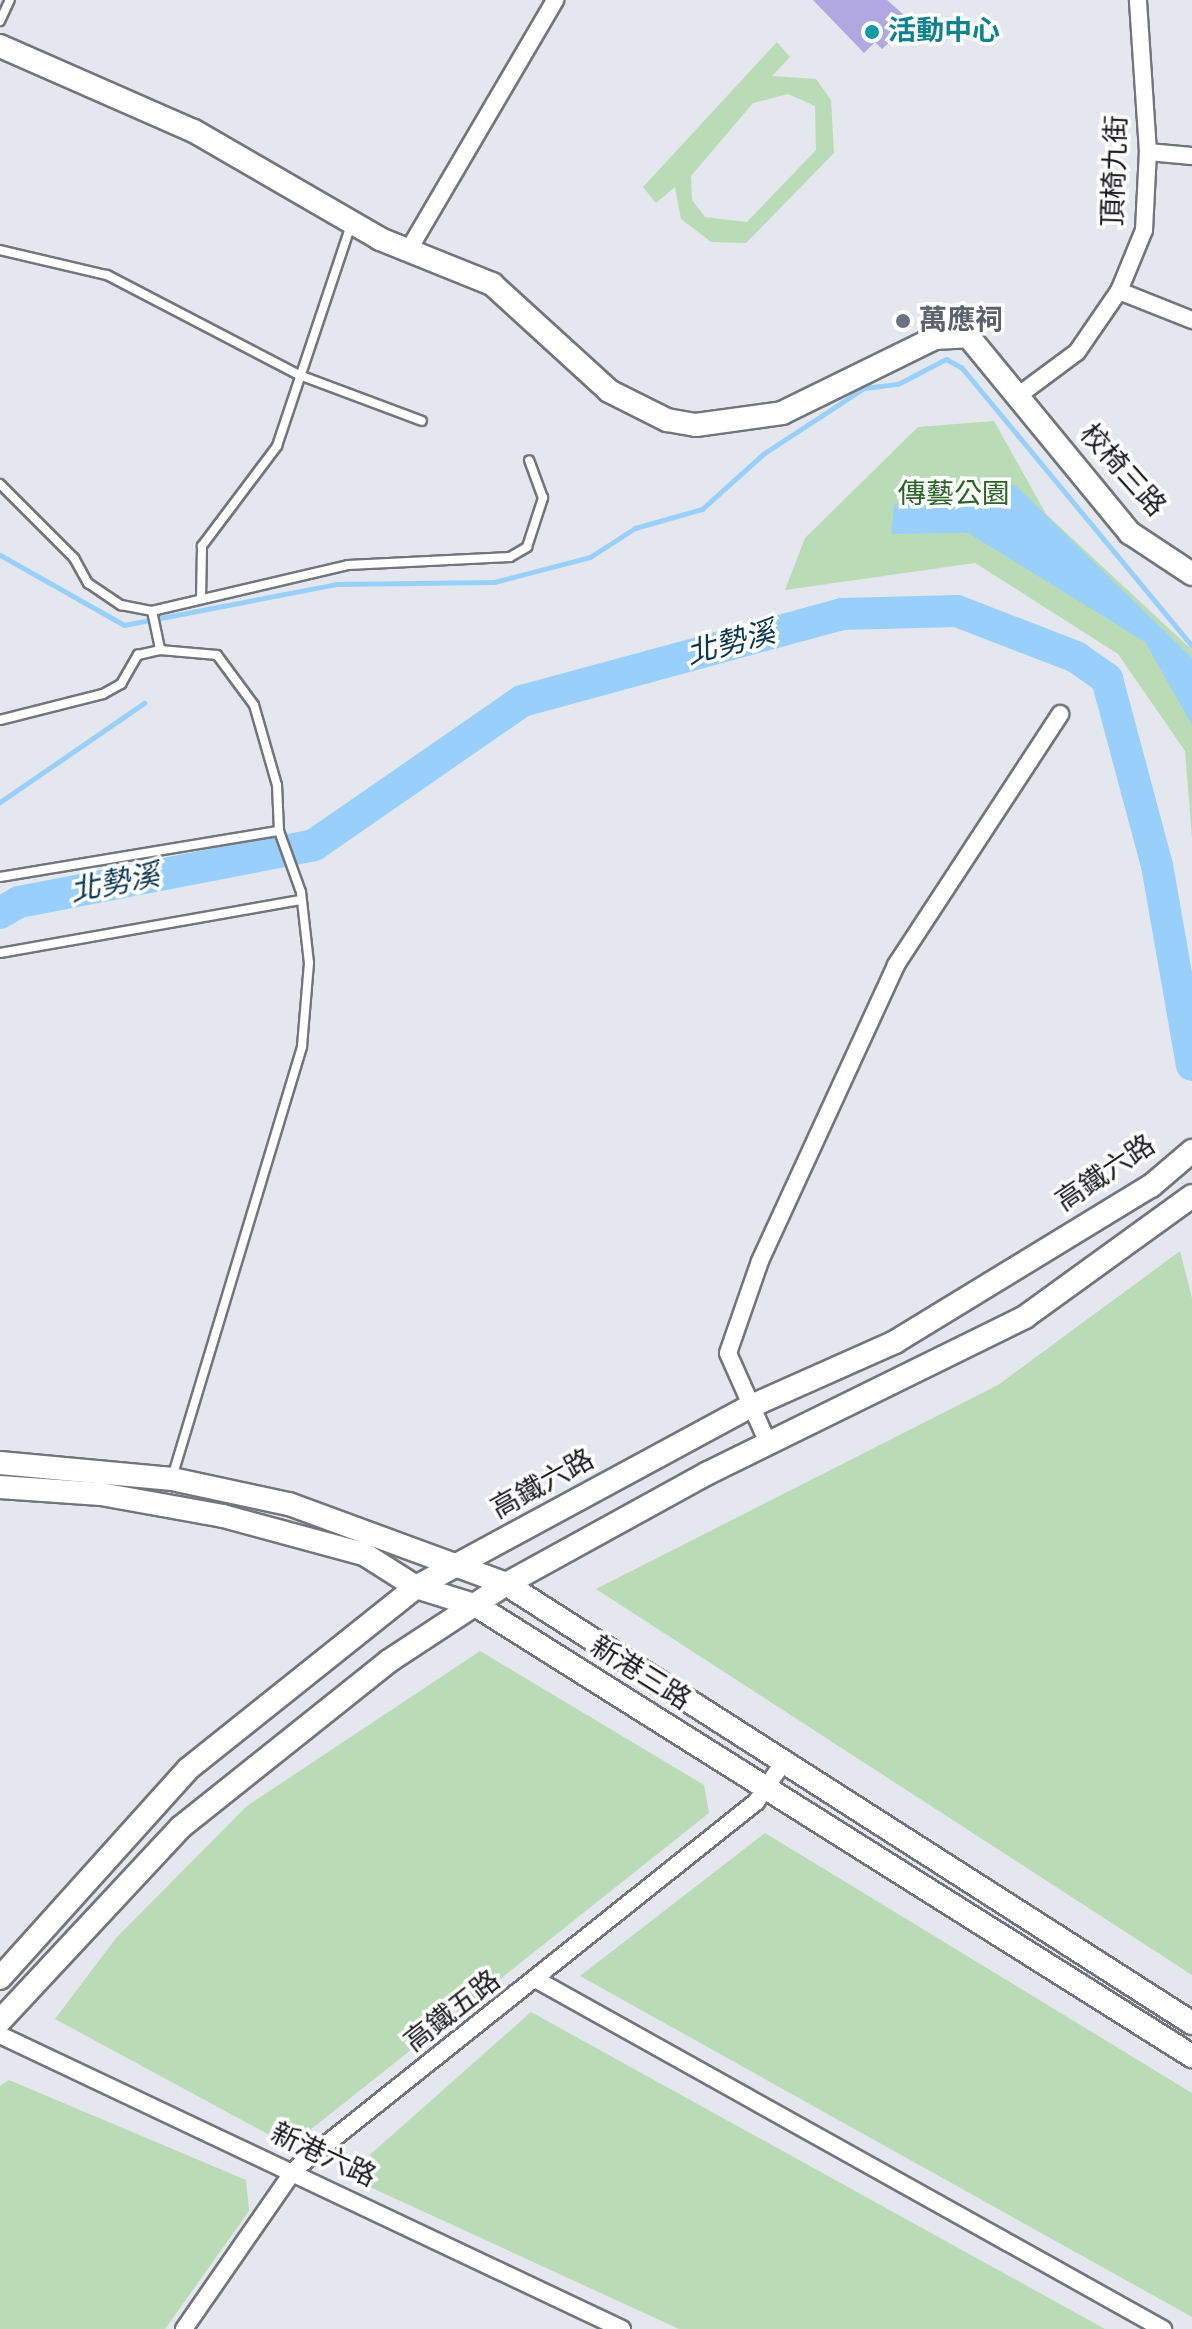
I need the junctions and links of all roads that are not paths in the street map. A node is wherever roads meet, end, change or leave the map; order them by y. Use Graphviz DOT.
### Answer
graph roads {
  1 [pos="10,0"];
  2 [pos="555,0"];
  3 [pos="1138,0"];
  4 [pos="0,21"];
  5 [pos="0,46"];
  6 [pos="1148,152"];
  7 [pos="1192,156"];
  8 [pos="351,223"];
  9 [pos="0,250"];
  10 [pos="408,251"];
  11 [pos="1119,291"];
  12 [pos="1192,320"];
  13 [pos="299,375"];
  14 [pos="1019,395"];
  15 [pos="422,421"];
  16 [pos="529,460"];
  17 [pos="0,484"];
  18 [pos="1192,574"];
  19 [pos="201,599"];
  20 [pos="152,612"];
  21 [pos="160,650"];
  22 [pos="1060,714"];
  23 [pos="0,720"];
  24 [pos="279,831"];
  25 [pos="0,877"];
  26 [pos="301,896"];
  27 [pos="0,953"];
  28 [pos="1192,1151"];
  29 [pos="1192,1196"];
  30 [pos="749,1407"];
  31 [pos="768,1443"];
  32 [pos="0,1463"];
  33 [pos="172,1479"];
  34 [pos="0,1487"];
  35 [pos="457,1567"];
  36 [pos="506,1584"];
  37 [pos="416,1587"];
  38 [pos="477,1606"];
  39 [pos="783,1763"];
  40 [pos="764,1789"];
  41 [pos="0,1978"];
  42 [pos="537,1980"];
  43 [pos="0,2021"];
  44 [pos="1192,2023"];
  45 [pos="0,2035"];
  46 [pos="1192,2056"];
  47 [pos="294,2170"];
  48 [pos="184,2329"];
  49 [pos="622,2329"];
  50 [pos="1163,2329"];
  1 -- 4 [label="lane"];
  2 -- 10 [label="street"];
  3 -- 6 [label="street, 頂椅九街"];
  5 -- 8 [label="street, 校椅三路"];
  6 -- 7 [label="street"];
  6 -- 11 [label="street, 頂椅九街"];
  8 -- 10 [label="street, 校椅三路"];
  8 -- 13 [label="lane"];
  9 -- 13 [label="lane"];
  10 -- 14 [label="street, 校椅三路"];
  11 -- 12 [label="street"];
  11 -- 14 [label="street, 頂椅九街"];
  13 -- 15 [label="lane"];
  13 -- 19 [label="lane"];
  14 -- 18 [label="street, 校椅三路"];
  16 -- 19 [label="lane"];
  17 -- 20 [label="lane"];
  19 -- 20 [label="lane"];
  20 -- 21 [label="lane"];
  21 -- 23 [label="lane"];
  21 -- 24 [label="lane"];
  22 -- 30 [label="street"];
  24 -- 25 [label="lane"];
  24 -- 26 [label="lane"];
  26 -- 27 [label="lane"];
  26 -- 33 [label="lane"];
  28 -- 30 [label="street, 高鐵六路"];
  29 -- 31 [label="street"];
  30 -- 31 [label="street"];
  30 -- 35 [label="street, 高鐵六路"];
  31 -- 36 [label="street"];
  32 -- 33 [label="street, 新港三路"];
  33 -- 35 [label="street, 新港三路"];
  34 -- 37 [label="street, 新港三路"];
  35 -- 36 [label="street, 新港三路"];
  35 -- 37 [label="street, 高鐵六路"];
  36 -- 38 [label="street"];
  36 -- 39 [label="street, 新港三路"];
  37 -- 38 [label="street, 新港三路"];
  37 -- 41 [label="street, 高鐵六路"];
  38 -- 40 [label="street, 新港三路"];
  38 -- 43 [label="street"];
  39 -- 40 [label="street, 高鐵五路"];
  39 -- 44 [label="street, 新港三路"];
  40 -- 42 [label="street, 高鐵五路"];
  40 -- 46 [label="street, 新港三路"];
  42 -- 47 [label="street, 高鐵五路"];
  42 -- 50 [label="street"];
  45 -- 47 [label="street, 新港六路"];
  47 -- 48 [label="street, 高鐵五路"];
  47 -- 49 [label="street, 新港六路"];
}
